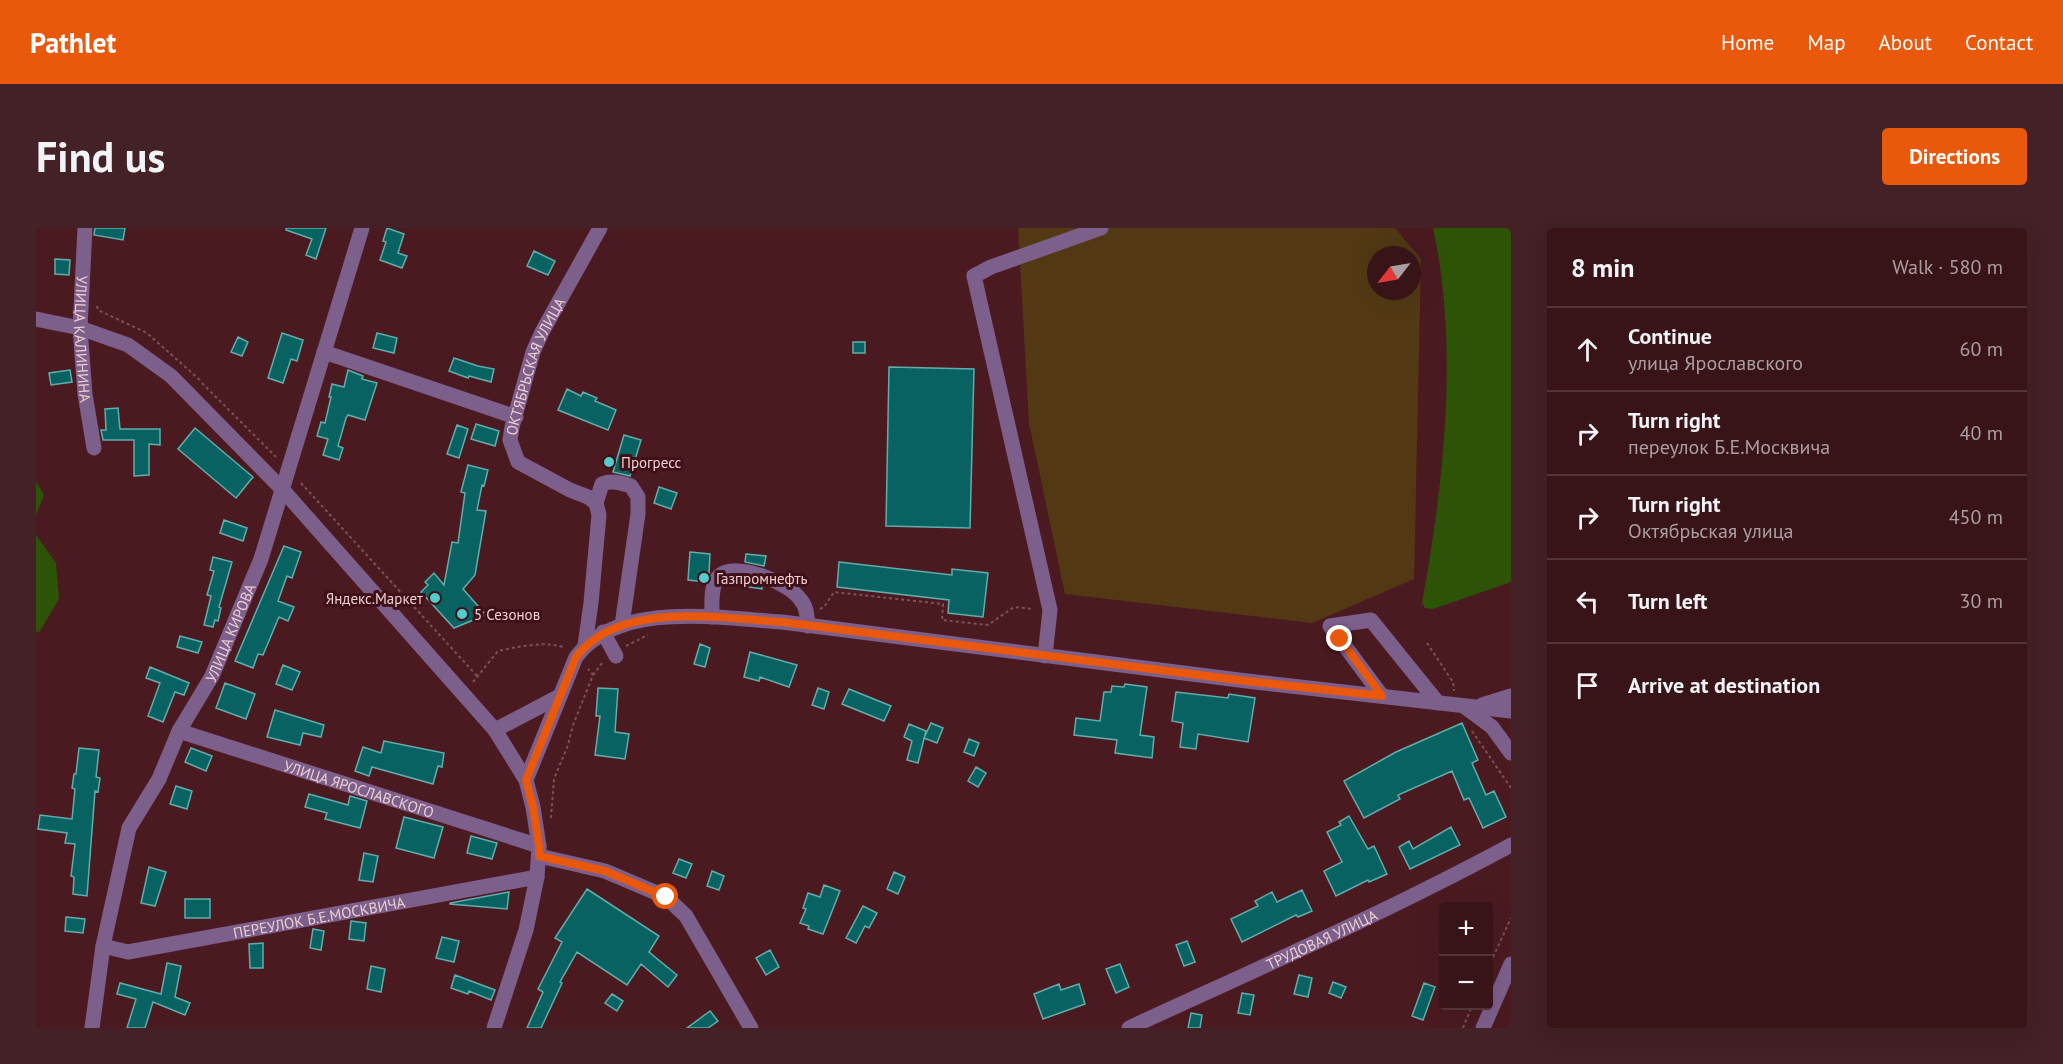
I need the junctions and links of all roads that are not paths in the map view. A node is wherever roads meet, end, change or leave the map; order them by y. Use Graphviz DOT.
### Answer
graph roads {
  1 [pos="85,228"];
  2 [pos="362,228"];
  3 [pos="600,228"];
  4 [pos="1101,228"];
  5 [pos="36,319"];
  6 [pos="80,328"];
  7 [pos="324,352"];
  8 [pos="516,417"];
  9 [pos="94,448"];
  10 [pos="282,489"];
  11 [pos="596,503"];
  12 [pos="712,617"];
  13 [pos="622,625"];
  14 [pos="808,626"];
  15 [pos="603,632"];
  16 [pos="581,651"];
  17 [pos="615,655"];
  18 [pos="1045,656"];
  19 [pos="560,696"];
  20 [pos="1382,696"];
  21 [pos="1511,696"];
  22 [pos="1438,703"];
  23 [pos="1464,706"];
  24 [pos="1511,711"];
  25 [pos="495,730"];
  26 [pos="179,731"];
  27 [pos="1511,753"];
  28 [pos="526,780"];
  29 [pos="1511,845"];
  30 [pos="539,851"];
  31 [pos="537,877"];
  32 [pos="103,946"];
  33 [pos="1511,964"];
  34 [pos="92,1028"];
  35 [pos="494,1028"];
  36 [pos="751,1028"];
  37 [pos="1129,1028"];
  38 [pos="1483,1028"];
  1 -- 6 [label="street, УЛИЦА КАЛИНИНА"];
  2 -- 7 [label="street, УЛИЦА КИРОВА"];
  3 -- 8 [label="street, ОКТЯБРЬСКАЯ УЛИЦА"];
  4 -- 18 [label="street"];
  5 -- 6 [label="street"];
  6 -- 9 [label="street, УЛИЦА КАЛИНИНА"];
  6 -- 10 [label="street"];
  7 -- 8 [label="street"];
  7 -- 10 [label="street, УЛИЦА КИРОВА"];
  8 -- 11 [label="street, ОКТЯБРЬСКАЯ УЛИЦА"];
  10 -- 25 [label="street"];
  10 -- 26 [label="street, УЛИЦА КИРОВА"];
  11 -- 13 [label="street"];
  11 -- 16 [label="street"];
  12 -- 13 [label="street"];
  12 -- 14 [label="street"];
  12 -- 14 [label="street"];
  13 -- 15 [label="street"];
  14 -- 18 [label="street"];
  15 -- 16 [label="street"];
  15 -- 17 [label="street"];
  16 -- 19 [label="street"];
  18 -- 20 [label="street"];
  19 -- 25 [label="street"];
  19 -- 28 [label="street"];
  20 -- 22 [label="street"];
  20 -- 22 [label="street"];
  21 -- 23 [label="street"];
  22 -- 23 [label="street"];
  23 -- 24 [label="street"];
  23 -- 27 [label="street"];
  25 -- 28 [label="street"];
  26 -- 30 [label="street, УЛИЦА ЯРОСЛАВСКОГО"];
  26 -- 32 [label="street, УЛИЦА КИРОВА"];
  28 -- 30 [label="street"];
  29 -- 37 [label="street, ТРУДОВАЯ УЛИЦА"];
  30 -- 31 [label="street"];
  30 -- 36 [label="street, УЛИЦА ЯРОСЛАВСКОГО"];
  31 -- 32 [label="street, ПЕРЕУЛОК Б.Е.МОСКВИЧА"];
  31 -- 35 [label="street"];
  32 -- 34 [label="street, УЛИЦА КИРОВА"];
  33 -- 38 [label="street"];
}
